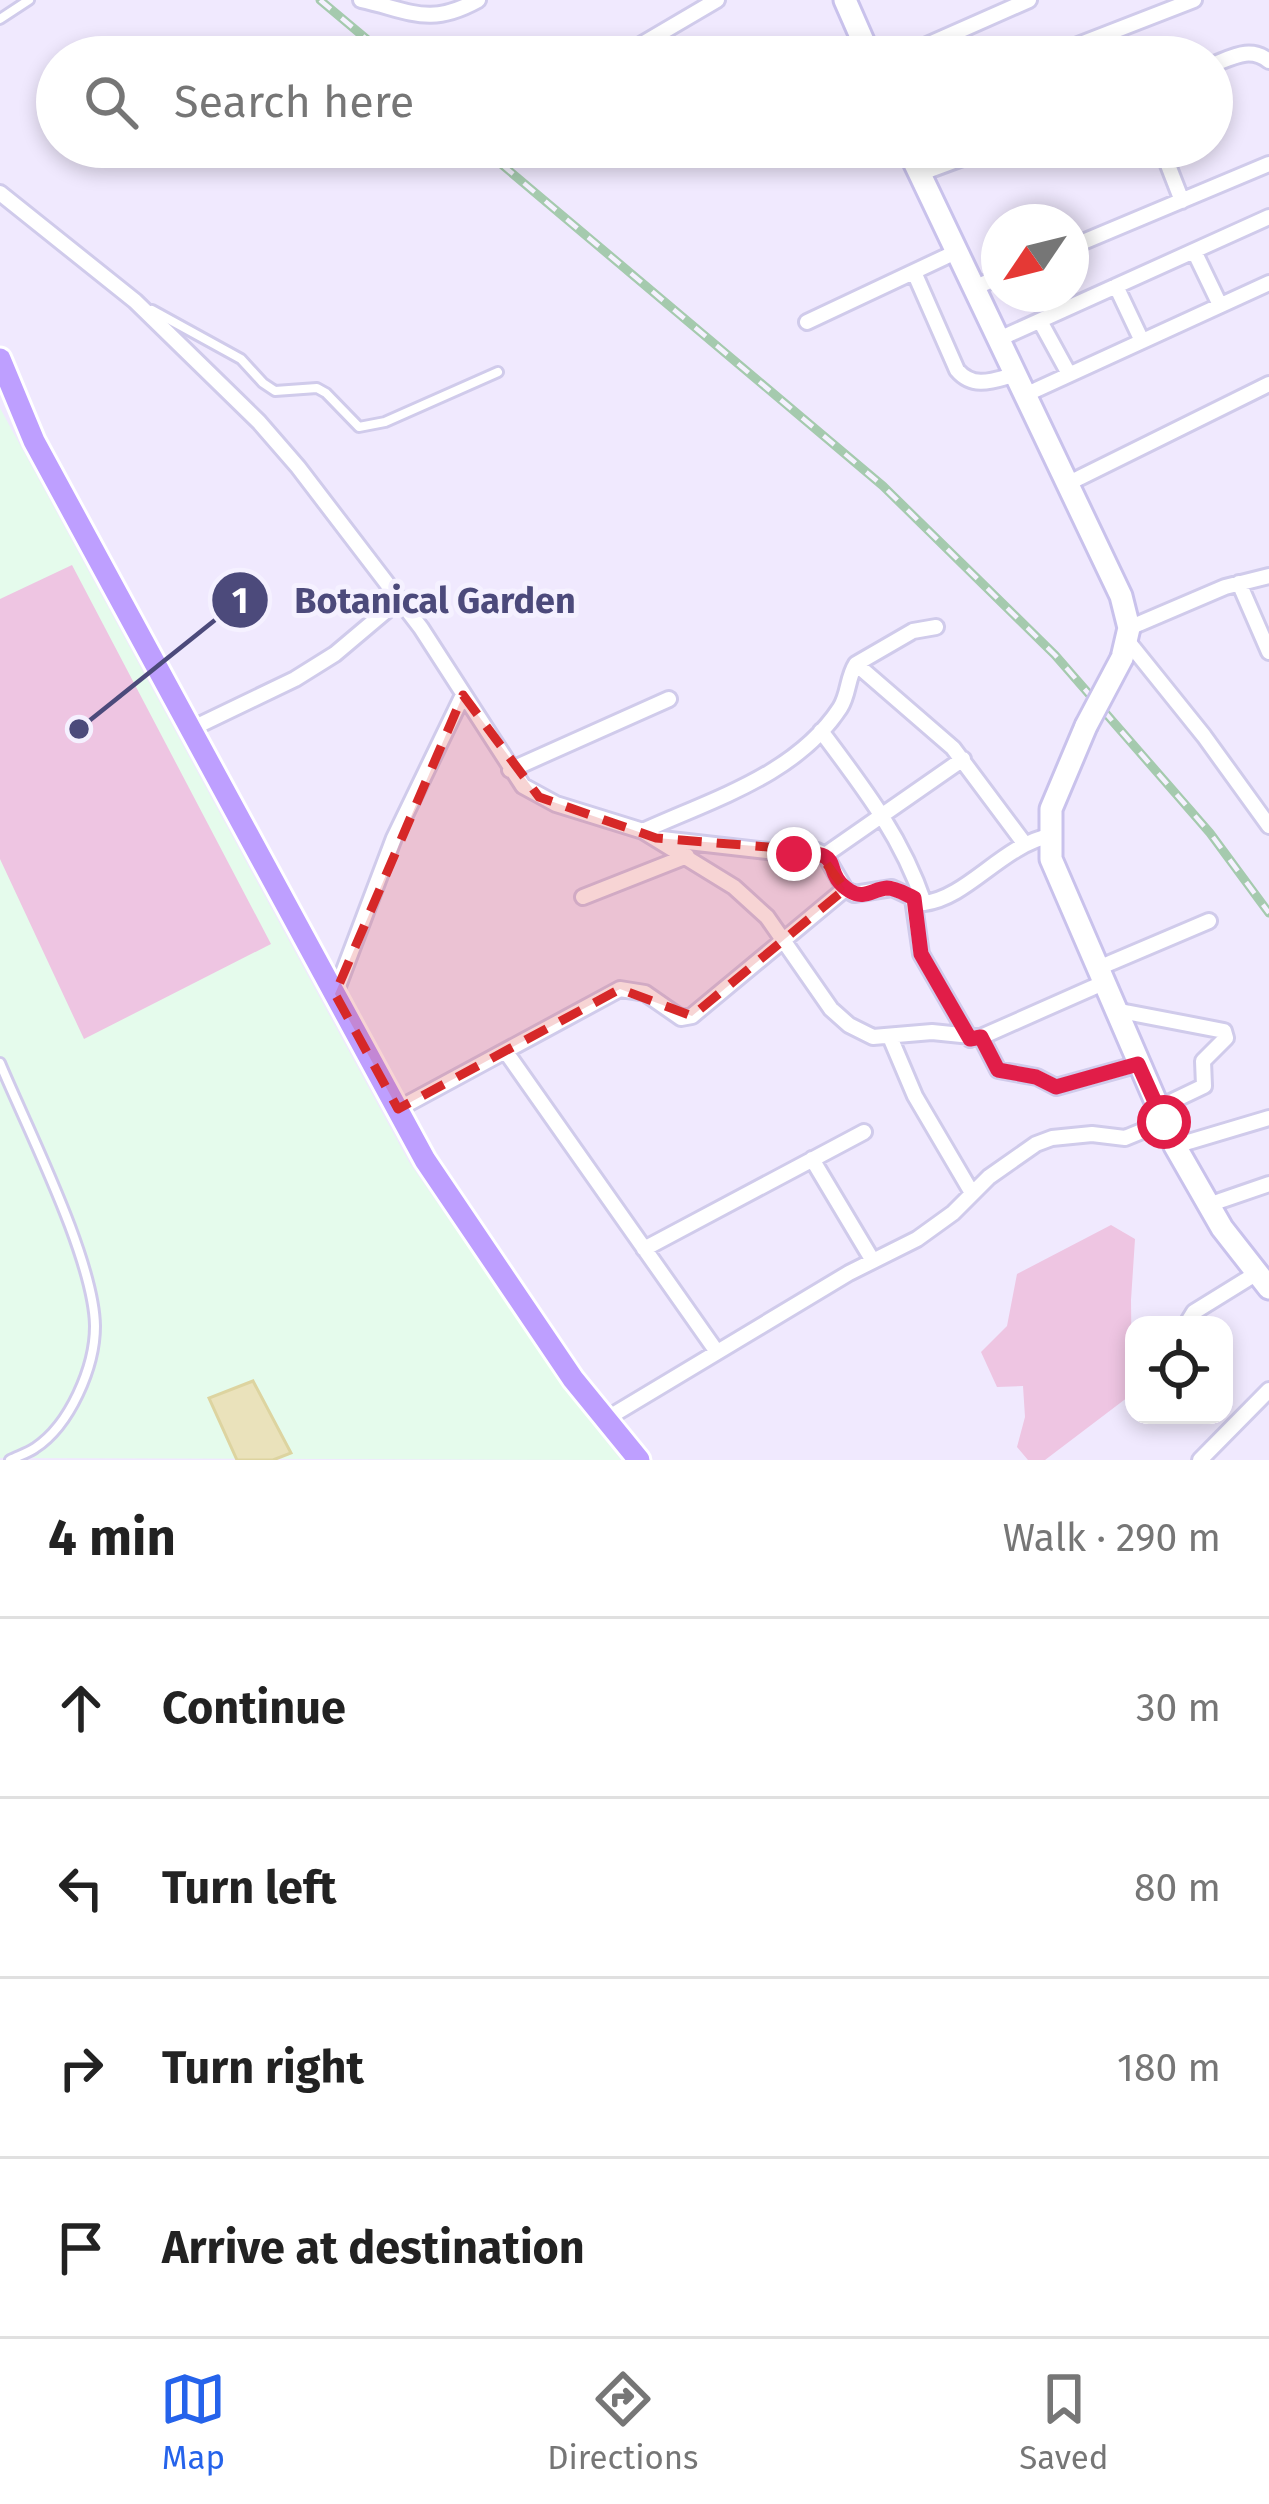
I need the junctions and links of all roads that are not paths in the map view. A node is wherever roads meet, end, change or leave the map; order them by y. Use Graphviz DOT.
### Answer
graph roads {
  1 [pos="28,0"];
  2 [pos="361,0"];
  3 [pos="478,0"];
  4 [pos="717,0"];
  5 [pos="845,0"];
  6 [pos="1029,0"];
  7 [pos="1194,0"];
  8 [pos="0,19"];
  9 [pos="656,36"];
  10 [pos="862,36"];
  11 [pos="948,36"];
  12 [pos="1101,36"];
  13 [pos="1233,58"];
  14 [pos="1269,61"];
  15 [pos="1269,164"];
  16 [pos="916,168"];
  17 [pos="937,168"];
  18 [pos="1169,168"];
  19 [pos="919,175"];
  20 [pos="0,194"];
  21 [pos="1182,201"];
  22 [pos="1269,217"];
  23 [pos="1089,240"];
  24 [pos="958,250"];
  25 [pos="1194,251"];
  26 [pos="914,272"];
  27 [pos="1269,283"];
  28 [pos="981,285"];
  29 [pos="1116,286"];
  30 [pos="976,287"];
  31 [pos="135,302"];
  32 [pos="1220,305"];
  33 [pos="1040,321"];
  34 [pos="807,322"];
  35 [pos="999,339"];
  36 [pos="1142,341"];
  37 [pos="0,359"];
  38 [pos="498,372"];
  39 [pos="1069,374"];
  40 [pos="1022,384"];
  41 [pos="1269,384"];
  42 [pos="1069,483"];
  43 [pos="1269,576"];
  44 [pos="1239,583"];
  45 [pos="399,600"];
  46 [pos="936,627"];
  47 [pos="1126,642"];
  48 [pos="1269,652"];
  49 [pos="856,664"];
  50 [pos="463,695"];
  51 [pos="669,700"];
  52 [pos="191,729"];
  53 [pos="821,731"];
  54 [pos="963,759"];
  55 [pos="510,770"];
  56 [pos="884,814"];
  57 [pos="1269,826"];
  58 [pos="650,835"];
  59 [pos="1048,836"];
  60 [pos="1024,843"];
  61 [pos="825,855"];
  62 [pos="687,856"];
  63 [pos="845,889"];
  64 [pos="583,897"];
  65 [pos="919,901"];
  66 [pos="1209,921"];
  67 [pos="782,937"];
  68 [pos="1100,976"];
  69 [pos="335,994"];
  70 [pos="1114,1010"];
  71 [pos="890,1037"];
  72 [pos="975,1038"];
  73 [pos="506,1052"];
  74 [pos="0,1063"];
  75 [pos="1138,1064"];
  76 [pos="398,1109"];
  77 [pos="1161,1115"];
  78 [pos="1269,1118"];
  79 [pos="864,1132"];
  80 [pos="1175,1146"];
  81 [pos="812,1160"];
  82 [pos="1269,1184"];
  83 [pos="972,1193"];
  84 [pos="1208,1205"];
  85 [pos="644,1249"];
  86 [pos="873,1261"];
  87 [pos="1263,1280"];
  88 [pos="1192,1316"];
  89 [pos="717,1352"];
  90 [pos="1269,1390"];
  91 [pos="606,1419"];
  92 [pos="1231,1424"];
  93 [pos="1233,1427"];
  94 [pos="10,1460"];
  95 [pos="639,1460"];
  96 [pos="1200,1460"];
  1 -- 8 [label="lane"];
  2 -- 3 [label="street"];
  4 -- 9 [label="street"];
  5 -- 10 [label="main road"];
  6 -- 11 [label="street"];
  7 -- 12 [label="street"];
  13 -- 14 [label="street"];
  15 -- 21 [label="street"];
  16 -- 19 [label="main road"];
  17 -- 19 [label="street"];
  18 -- 21 [label="street"];
  19 -- 24 [label="main road"];
  20 -- 31 [label="street"];
  21 -- 23 [label="street"];
  22 -- 25 [label="street"];
  24 -- 26 [label="street"];
  24 -- 30 [label="main road"];
  25 -- 29 [label="street"];
  25 -- 32 [label="street"];
  26 -- 34 [label="street"];
  26 -- 40 [label="street"];
  27 -- 32 [label="street"];
  28 -- 30 [label="street"];
  29 -- 33 [label="street"];
  29 -- 36 [label="street"];
  30 -- 35 [label="main road"];
  31 -- 38 [label="lane"];
  31 -- 45 [label="street"];
  32 -- 36 [label="street"];
  33 -- 35 [label="street"];
  33 -- 39 [label="street"];
  35 -- 40 [label="main road"];
  36 -- 39 [label="street"];
  37 -- 52 [label="main road"];
  39 -- 40 [label="street"];
  40 -- 42 [label="main road"];
  41 -- 42 [label="street"];
  42 -- 47 [label="main road"];
  43 -- 44 [label="street"];
  44 -- 47 [label="street"];
  44 -- 48 [label="street"];
  45 -- 50 [label="street"];
  45 -- 52 [label="street"];
  46 -- 49 [label="street"];
  47 -- 57 [label="street"];
  47 -- 59 [label="main road, bridge"];
  49 -- 53 [label="street"];
  49 -- 54 [label="street"];
  50 -- 55 [label="street"];
  50 -- 69 [label="street"];
  51 -- 55 [label="street"];
  52 -- 69 [label="main road"];
  53 -- 56 [label="street"];
  53 -- 58 [label="street"];
  54 -- 56 [label="street"];
  54 -- 60 [label="street"];
  55 -- 58 [label="street"];
  56 -- 61 [label="street"];
  56 -- 65 [label="street"];
  58 -- 61 [label="street"];
  58 -- 62 [label="street"];
  59 -- 60 [label="street"];
  59 -- 68 [label="main road"];
  60 -- 65 [label="street"];
  61 -- 63 [label="street"];
  62 -- 64 [label="street"];
  62 -- 67 [label="street"];
  63 -- 65 [label="street"];
  63 -- 67 [label="street"];
  65 -- 72 [label="street"];
  66 -- 68 [label="street"];
  67 -- 71 [label="street"];
  67 -- 73 [label="street"];
  68 -- 70 [label="main road"];
  68 -- 72 [label="street"];
  69 -- 76 [label="main road"];
  70 -- 75 [label="main road"];
  70 -- 77 [label="street"];
  71 -- 72 [label="street"];
  71 -- 83 [label="street"];
  72 -- 75 [label="street"];
  73 -- 76 [label="street"];
  73 -- 85 [label="street"];
  74 -- 94 [label="lane"];
  75 -- 77 [label="main road"];
  76 -- 91 [label="main road"];
  77 -- 80 [label="main road"];
  77 -- 83 [label="street"];
  78 -- 80 [label="street"];
  79 -- 81 [label="street"];
  80 -- 84 [label="main road"];
  81 -- 85 [label="street"];
  81 -- 86 [label="street"];
  82 -- 84 [label="street"];
  83 -- 86 [label="street"];
  84 -- 87 [label="main road"];
  85 -- 89 [label="street"];
  86 -- 89 [label="street"];
  87 -- 88 [label="street"];
  89 -- 91 [label="street"];
  90 -- 93 [label="street"];
  91 -- 95 [label="main road"];
  92 -- 93 [label="street"];
  93 -- 96 [label="street"];
}
